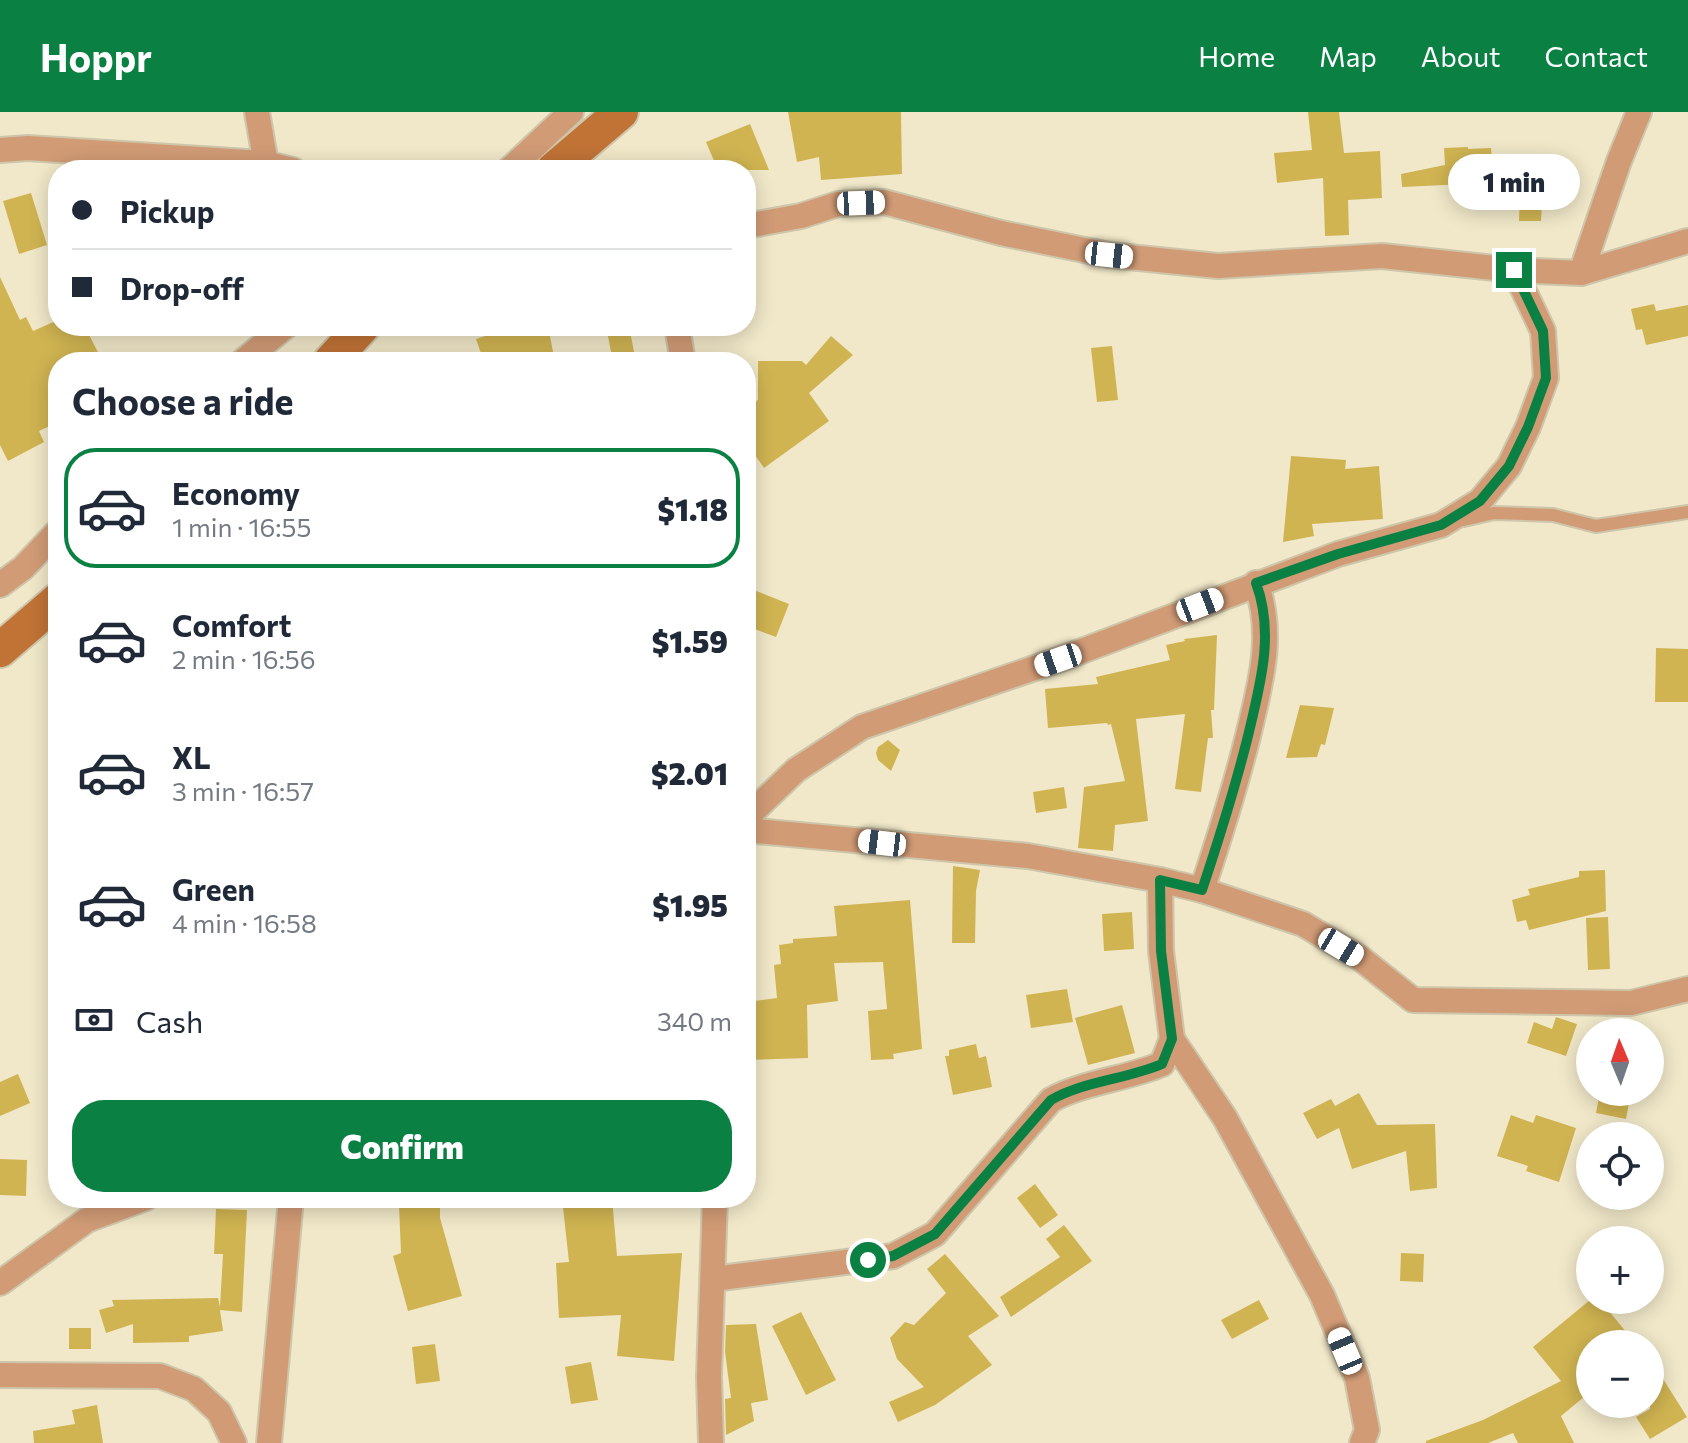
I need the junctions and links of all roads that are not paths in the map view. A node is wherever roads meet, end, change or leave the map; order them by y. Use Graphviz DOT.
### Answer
graph roads {
  1 [pos="257,112"];
  2 [pos="571,112"];
  3 [pos="621,112"];
  4 [pos="1639,112"];
  5 [pos="0,150"];
  6 [pos="187,160"];
  7 [pos="265,160"];
  8 [pos="520,160"];
  9 [pos="565,160"];
  10 [pos="756,224"];
  11 [pos="1688,241"];
  12 [pos="1514,270"];
  13 [pos="1581,273"];
  14 [pos="274,336"];
  15 [pos="350,336"];
  16 [pos="254,352"];
  17 [pos="338,352"];
  18 [pos="1688,512"];
  19 [pos="1441,525"];
  20 [pos="48,542"];
  21 [pos="1256,583"];
  22 [pos="0,585"];
  23 [pos="48,609"];
  24 [pos="0,650"];
  25 [pos="756,808"];
  26 [pos="756,831"];
  27 [pos="1160,880"];
  28 [pos="1202,890"];
  29 [pos="1688,989"];
  30 [pos="1172,1039"];
  31 [pos="119,1208"];
  32 [pos="290,1208"];
  33 [pos="715,1208"];
  34 [pos="713,1279"];
  35 [pos="0,1283"];
  36 [pos="0,1375"];
  37 [pos="234,1443"];
  38 [pos="269,1443"];
  39 [pos="711,1443"];
  40 [pos="1362,1443"];
  1 -- 7 [label="street"];
  2 -- 8 [label="street"];
  3 -- 9 [label="street"];
  4 -- 13 [label="street"];
  5 -- 6 [label="street"];
  10 -- 12 [label="street"];
  11 -- 13 [label="street"];
  12 -- 13 [label="street"];
  12 -- 19 [label="street"];
  14 -- 16 [label="street"];
  15 -- 17 [label="street"];
  18 -- 19 [label="lane"];
  19 -- 21 [label="street"];
  20 -- 22 [label="street"];
  21 -- 25 [label="street"];
  21 -- 28 [label="street"];
  23 -- 24 [label="street"];
  26 -- 27 [label="street"];
  27 -- 28 [label="street"];
  27 -- 30 [label="street"];
  28 -- 29 [label="street"];
  30 -- 34 [label="street"];
  30 -- 40 [label="street"];
  31 -- 35 [label="street"];
  32 -- 38 [label="street"];
  33 -- 34 [label="street"];
  34 -- 39 [label="street"];
  36 -- 37 [label="street"];
}
